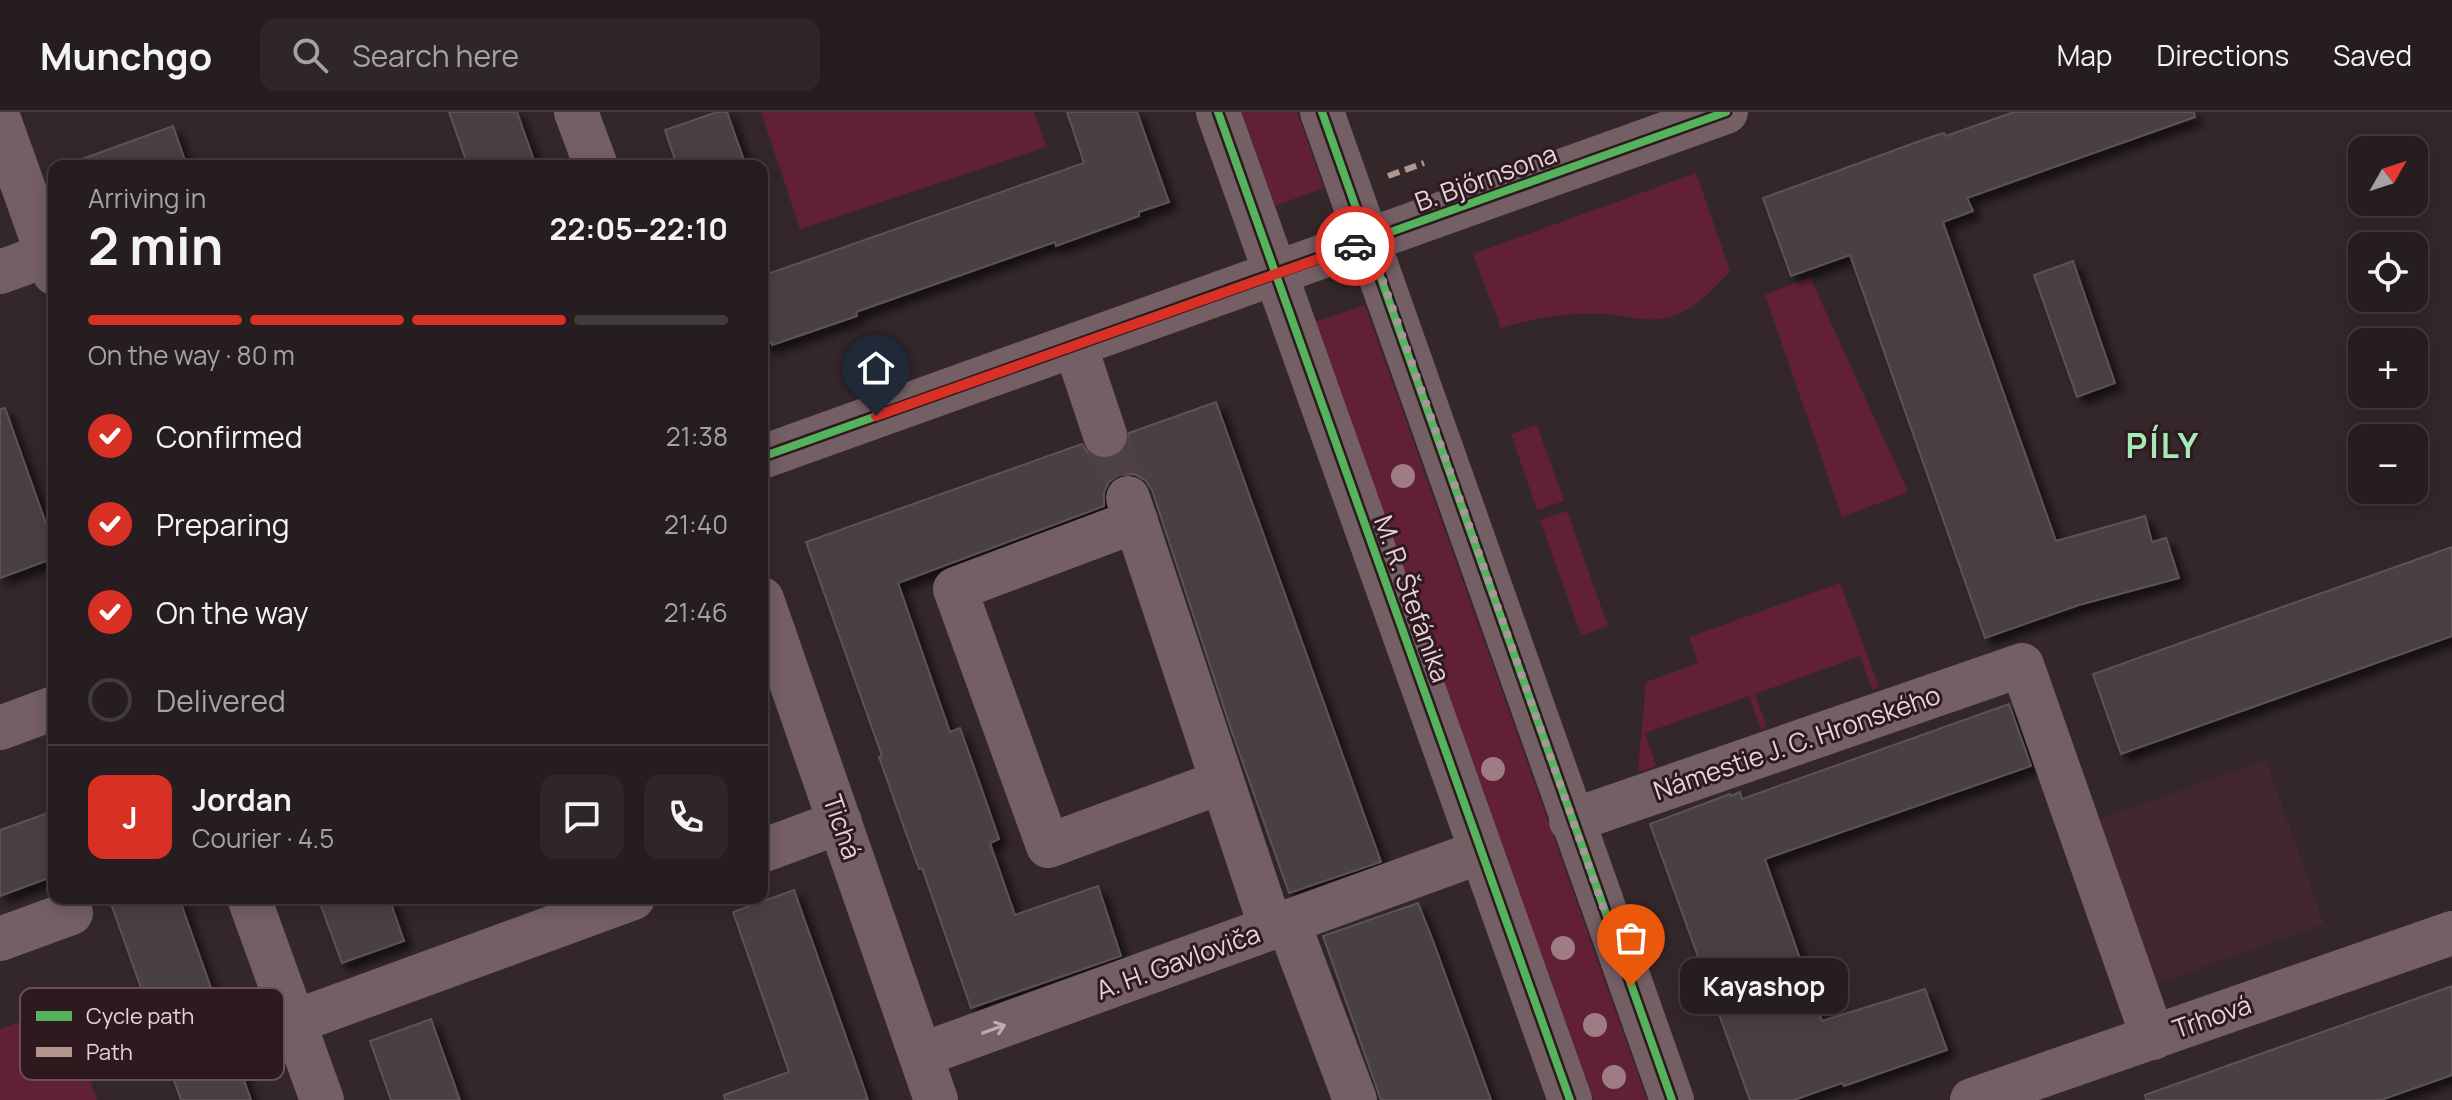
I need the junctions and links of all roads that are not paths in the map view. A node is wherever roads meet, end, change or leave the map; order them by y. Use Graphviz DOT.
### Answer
graph roads {
  1 [pos="576,112"];
  2 [pos="1218,112"];
  3 [pos="1322,112"];
  4 [pos="1726,112"];
  5 [pos="0,122"];
  6 [pos="594,160"];
  7 [pos="1369,241"];
  8 [pos="48,256"];
  9 [pos="48,264"];
  10 [pos="0,272"];
  11 [pos="1275,274"];
  12 [pos="1075,345"];
  13 [pos="1105,435"];
  14 [pos="768,455"];
  15 [pos="768,616"];
  16 [pos="48,710"];
  17 [pos="0,728"];
  18 [pos="1221,782"];
  19 [pos="1571,821"];
  20 [pos="840,822"];
  21 [pos="768,849"];
  22 [pos="1480,852"];
  23 [pos="251,904"];
  24 [pos="617,904"];
  25 [pos="71,913"];
  26 [pos="1280,925"];
  27 [pos="2452,933"];
  28 [pos="0,939"];
  29 [pos="282,988"];
  30 [pos="284,994"];
  31 [pos="294,1022"];
  32 [pos="2153,1038"];
  33 [pos="921,1055"];
  34 [pos="322,1100"];
  35 [pos="936,1100"];
  36 [pos="1355,1100"];
  37 [pos="1570,1100"];
  38 [pos="1672,1100"];
  39 [pos="1972,1100"];
  1 -- 6 [label="street"];
  2 -- 11 [label="street, M. R. Štefánika"];
  3 -- 7 [label="street"];
  4 -- 7 [label="street, B. Bjőrnsona"];
  5 -- 8 [label="street"];
  7 -- 11 [label="street, B. Bjőrnsona"];
  7 -- 19 [label="street"];
  9 -- 10 [label="street"];
  11 -- 12 [label="street, B. Bjőrnsona"];
  11 -- 22 [label="street, M. R. Štefánika"];
  12 -- 13 [label="street"];
  12 -- 14 [label="street, B. Bjőrnsona"];
  15 -- 20 [label="street, Tichá"];
  16 -- 17 [label="street"];
  18 -- 18 [label="street"];
  18 -- 26 [label="street"];
  19 -- 32 [label="street, Námestie J. C. Hronského"];
  19 -- 38 [label="street"];
  20 -- 21 [label="street"];
  20 -- 33 [label="street, Tichá"];
  22 -- 26 [label="street, A. H. Gavloviča"];
  22 -- 37 [label="street, M. R. Štefánika"];
  23 -- 29 [label="street"];
  24 -- 31 [label="street"];
  25 -- 28 [label="street"];
  33 -- 26 [label="street, A. H. Gavloviča, one-way"];
  26 -- 36 [label="street"];
  27 -- 32 [label="street, Trhová"];
  30 -- 31 [label="street"];
  31 -- 34 [label="street"];
  32 -- 39 [label="street, Trhová"];
  33 -- 35 [label="street"];
}
